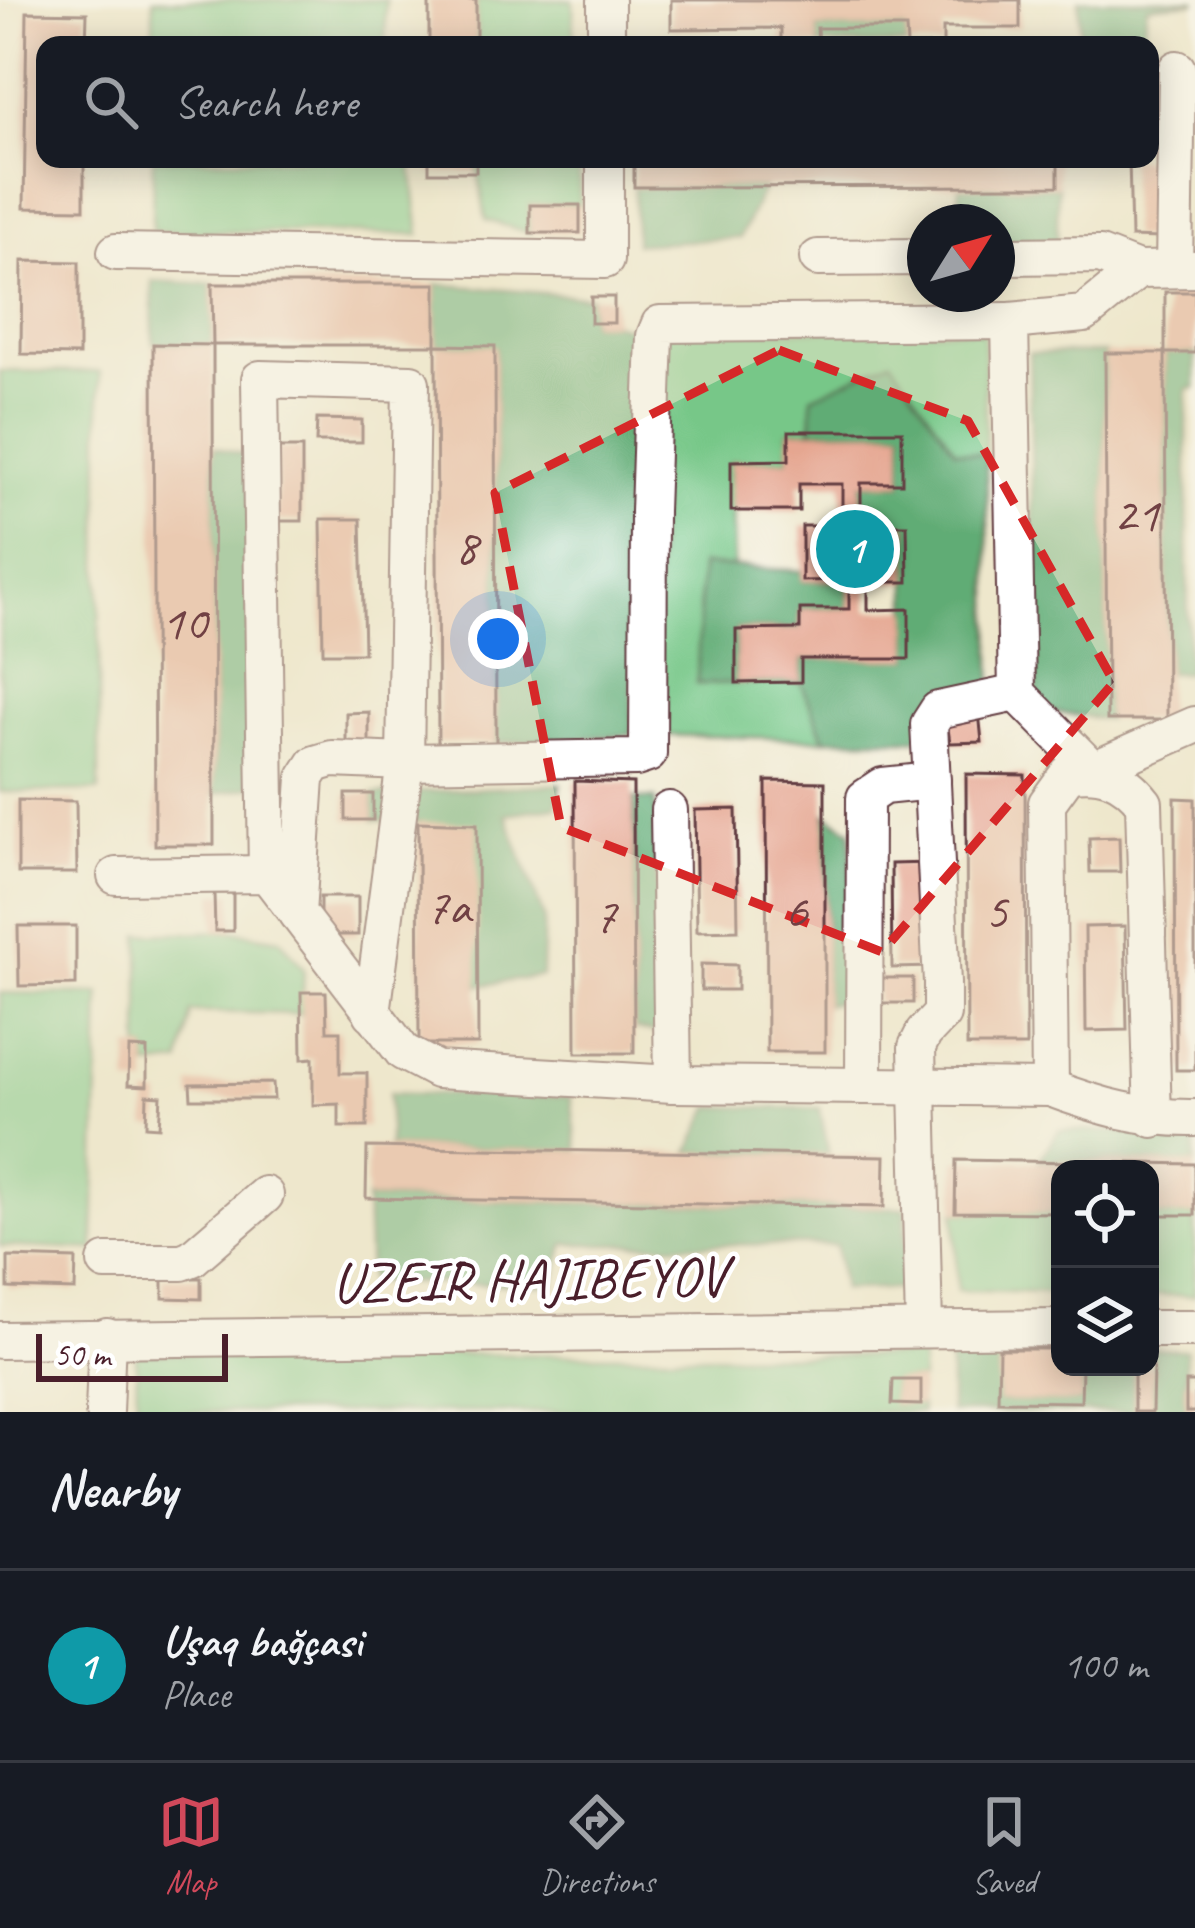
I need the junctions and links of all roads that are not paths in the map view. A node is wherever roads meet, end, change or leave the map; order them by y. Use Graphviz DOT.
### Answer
graph roads {
  1 [pos="606,0"];
  2 [pos="606,36"];
  3 [pos="1177,69"];
  4 [pos="605,168"];
  5 [pos="116,252"];
  6 [pos="1015,256"];
  7 [pos="907,257"];
  8 [pos="818,258"];
  9 [pos="1169,270"];
  10 [pos="1010,322"];
  11 [pos="1017,693"];
  12 [pos="1195,725"];
  13 [pos="405,762"];
  14 [pos="1093,770"];
  15 [pos="932,781"];
  16 [pos="669,810"];
  17 [pos="267,874"];
  18 [pos="116,876"];
  19 [pos="297,914"];
  20 [pos="372,1013"];
  21 [pos="673,1084"];
  22 [pos="864,1086"];
  23 [pos="921,1086"];
  24 [pos="1050,1088"];
  25 [pos="1195,1118"];
  26 [pos="1153,1119"];
  27 [pos="265,1195"];
  28 [pos="106,1262"];
  29 [pos="924,1328"];
  30 [pos="1051,1328"];
  31 [pos="1159,1329"];
  32 [pos="1195,1329"];
  33 [pos="107,1337"];
  34 [pos="0,1340"];
  35 [pos="104,1412"];
  1 -- 2 [label="street"];
  3 -- 9 [label="street"];
  4 -- 5 [label="street"];
  6 -- 9 [label="street"];
  7 -- 8 [label="street"];
  9 -- 10 [label="street"];
  10 -- 11 [label="street"];
  10 -- 13 [label="street"];
  11 -- 14 [label="street"];
  11 -- 15 [label="street"];
  12 -- 14 [label="street"];
  13 -- 17 [label="street"];
  13 -- 19 [label="street"];
  13 -- 20 [label="street"];
  14 -- 24 [label="street"];
  14 -- 26 [label="street"];
  15 -- 22 [label="street"];
  15 -- 23 [label="street"];
  16 -- 21 [label="street"];
  17 -- 18 [label="street"];
  17 -- 19 [label="street"];
  19 -- 20 [label="street"];
  20 -- 21 [label="street"];
  21 -- 22 [label="street"];
  22 -- 23 [label="street"];
  23 -- 24 [label="street"];
  23 -- 29 [label="street"];
  24 -- 26 [label="street"];
  25 -- 26 [label="street"];
  27 -- 28 [label="street"];
  29 -- 30 [label="street, UZEIR HAJIBEYOV"];
  29 -- 33 [label="street, UZEIR HAJIBEYOV"];
  31 -- 32 [label="street"];
  33 -- 34 [label="street, UZEIR HAJIBEYOV"];
  33 -- 35 [label="street"];
}
